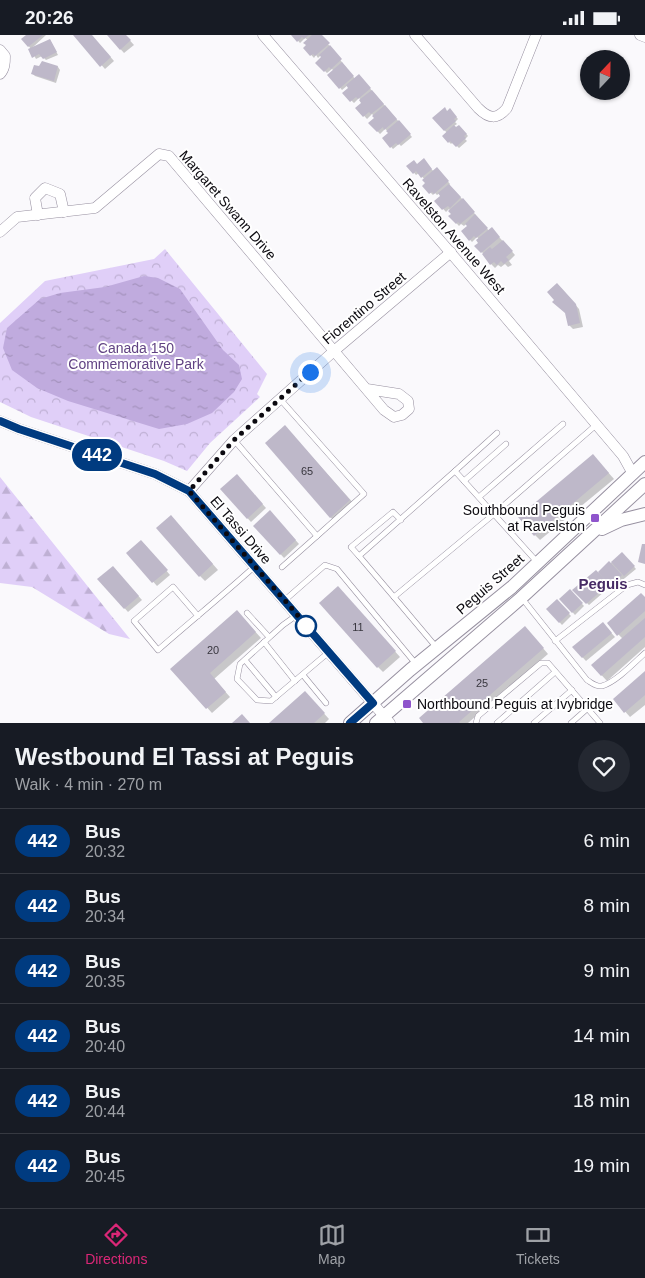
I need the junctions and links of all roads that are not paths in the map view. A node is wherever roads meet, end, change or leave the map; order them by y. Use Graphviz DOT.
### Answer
graph roads {
  1 [pos="262,35"];
  2 [pos="415,35"];
  3 [pos="536,35"];
  4 [pos="640,35"];
  5 [pos="645,37"];
  6 [pos="0,50"];
  7 [pos="0,74"];
  8 [pos="64,212"];
  9 [pos="38,215"];
  10 [pos="0,232"];
  11 [pos="451,252"];
  12 [pos="334,351"];
  13 [pos="367,389"];
  14 [pos="280,399"];
  15 [pos="0,421"];
  16 [pos="563,424"];
  17 [pos="597,425"];
  18 [pos="497,433"];
  19 [pos="234,440"];
  20 [pos="506,444"];
  21 [pos="455,471"];
  22 [pos="642,477"];
  23 [pos="464,481"];
  24 [pos="189,491"];
  25 [pos="479,497"];
  26 [pos="494,514"];
  27 [pos="645,515"];
  28 [pos="401,520"];
  29 [pos="372,529"];
  30 [pos="593,533"];
  31 [pos="317,536"];
  32 [pos="380,538"];
  33 [pos="359,556"];
  34 [pos="538,563"];
  35 [pos="254,567"];
  36 [pos="282,567"];
  37 [pos="645,585"];
  38 [pos="512,587"];
  39 [pos="394,597"];
  40 [pos="521,598"];
  41 [pos="285,600"];
  42 [pos="247,613"];
  43 [pos="297,615"];
  44 [pos="198,616"];
  45 [pos="270,637"];
  46 [pos="555,641"];
  47 [pos="264,642"];
  48 [pos="438,648"];
  49 [pos="329,652"];
  50 [pos="645,653"];
  51 [pos="245,660"];
  52 [pos="417,665"];
  53 [pos="555,671"];
  54 [pos="303,675"];
  55 [pos="295,681"];
  56 [pos="572,690"];
  57 [pos="276,697"];
  58 [pos="326,703"];
  59 [pos="373,703"];
  60 [pos="588,708"];
  61 [pos="384,721"];
  62 [pos="350,723"];
  63 [pos="476,723"];
  64 [pos="497,723"];
  65 [pos="534,723"];
  66 [pos="571,723"];
  67 [pos="600,723"];
  1 -- 11 [label="street, Ravelston Avenue West"];
  2 -- 3 [label="street"];
  4 -- 5 [label="street"];
  6 -- 7 [label="street"];
  8 -- 9 [label="street, Margaret Swann Drive"];
  8 -- 9 [label="street"];
  8 -- 12 [label="street, Margaret Swann Drive"];
  9 -- 10 [label="street, Margaret Swann Drive"];
  11 -- 12 [label="street, Fiorentino Street"];
  11 -- 17 [label="street, Ravelston Avenue West"];
  12 -- 13 [label="street"];
  12 -- 14 [label="street, Fiorentino Street"];
  14 -- 19 [label="street, Fiorentino Street"];
  14 -- 31 [label="lane"];
  15 -- 24 [label="street, El Tassi Drive"];
  16 -- 25 [label="lane"];
  17 -- 22 [label="street, Ravelston Avenue West"];
  17 -- 26 [label="lane"];
  18 -- 21 [label="lane"];
  19 -- 24 [label="street, Fiorentino Street"];
  19 -- 31 [label="lane"];
  20 -- 23 [label="lane"];
  21 -- 23 [label="lane"];
  21 -- 28 [label="lane"];
  22 -- 30 [label="street"];
  22 -- 34 [label="street, Peguis Street"];
  23 -- 25 [label="lane"];
  24 -- 35 [label="street, El Tassi Drive"];
  25 -- 26 [label="lane"];
  26 -- 34 [label="lane"];
  26 -- 39 [label="lane"];
  27 -- 30 [label="street"];
  28 -- 29 [label="lane"];
  28 -- 32 [label="lane"];
  29 -- 32 [label="lane"];
  29 -- 33 [label="lane"];
  30 -- 40 [label="street"];
  31 -- 36 [label="lane"];
  32 -- 33 [label="lane"];
  33 -- 39 [label="lane"];
  34 -- 38 [label="street, Peguis Street"];
  35 -- 41 [label="street, El Tassi Drive"];
  35 -- 44 [label="lane"];
  37 -- 46 [label="lane"];
  38 -- 40 [label="lane"];
  38 -- 48 [label="street, Peguis Street"];
  39 -- 48 [label="lane"];
  40 -- 46 [label="lane"];
  40 -- 61 [label="street"];
  41 -- 43 [label="street, El Tassi Drive"];
  41 -- 52 [label="lane"];
  42 -- 45 [label="lane"];
  43 -- 45 [label="lane"];
  43 -- 49 [label="street, El Tassi Drive"];
  44 -- 44 [label="lane"];
  45 -- 47 [label="lane"];
  46 -- 50 [label="lane"];
  47 -- 51 [label="lane"];
  47 -- 55 [label="lane"];
  48 -- 52 [label="street, Peguis Street"];
  49 -- 54 [label="lane"];
  49 -- 59 [label="street, El Tassi Drive"];
  51 -- 57 [label="lane"];
  51 -- 57 [label="lane"];
  52 -- 59 [label="street, Peguis Street"];
  53 -- 56 [label="lane"];
  53 -- 63 [label="lane"];
  53 -- 64 [label="lane"];
  54 -- 55 [label="lane"];
  54 -- 58 [label="lane"];
  55 -- 57 [label="lane"];
  56 -- 60 [label="lane"];
  56 -- 65 [label="lane"];
  59 -- 61 [label="street, El Tassi Drive"];
  59 -- 62 [label="street, Peguis Street"];
  60 -- 66 [label="lane"];
  60 -- 67 [label="lane"];
}
